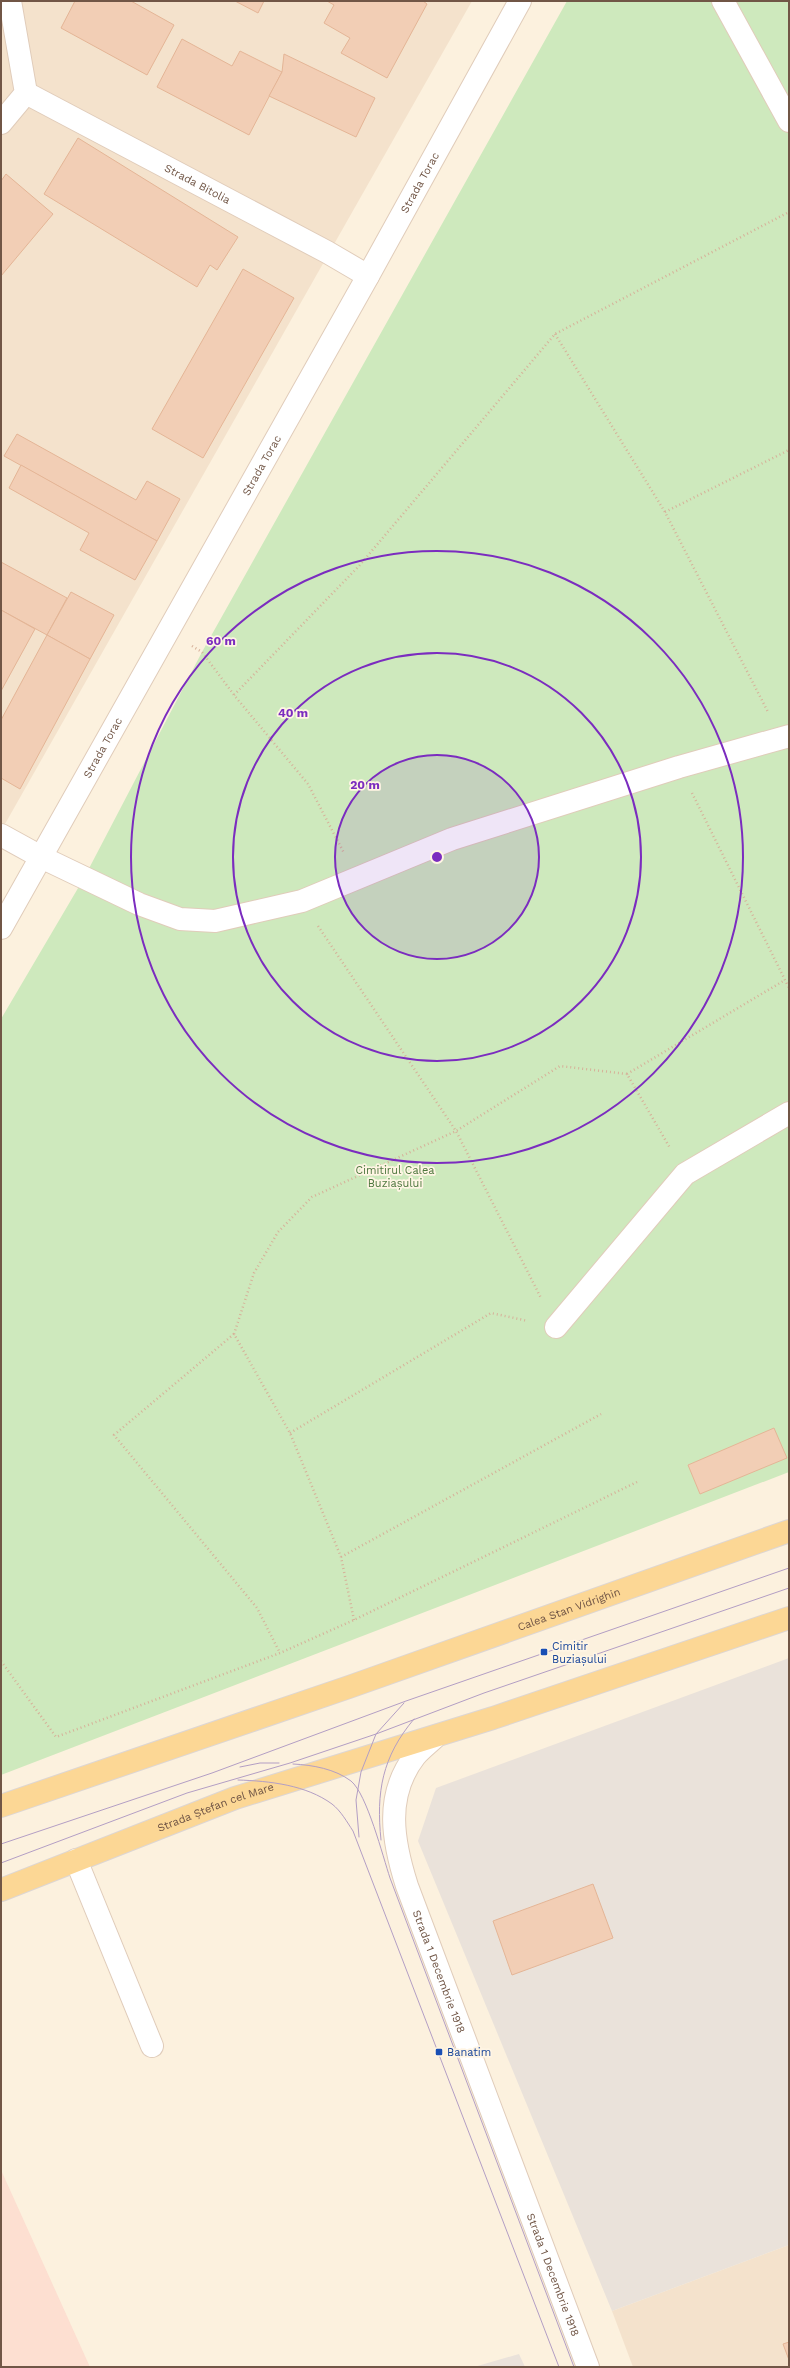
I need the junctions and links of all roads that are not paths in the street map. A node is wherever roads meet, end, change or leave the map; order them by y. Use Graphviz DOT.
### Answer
graph roads {
  1 [pos="10,1"];
  2 [pos="520,1"];
  3 [pos="723,1"];
  4 [pos="26,93"];
  5 [pos="789,121"];
  6 [pos="1,124"];
  7 [pos="368,276"];
  8 [pos="785,737"];
  9 [pos="1,835"];
  10 [pos="41,857"];
  11 [pos="1,928"];
  12 [pos="789,1113"];
  13 [pos="556,1327"];
  14 [pos="789,1531"];
  15 [pos="789,1618"];
  16 [pos="435,1737"];
  17 [pos="1,1806"];
  18 [pos="76,1860"];
  19 [pos="1,1890"];
  20 [pos="152,2046"];
  21 [pos="588,2367"];
  1 -- 4 [label="street"];
  2 -- 7 [label="street, Strada Torac"];
  3 -- 5 [label="street"];
  4 -- 6 [label="street"];
  4 -- 7 [label="street, Strada Bitolia"];
  7 -- 10 [label="street, Strada Torac"];
  8 -- 10 [label="street"];
  9 -- 10 [label="street"];
  10 -- 11 [label="street, Strada Torac"];
  12 -- 13 [label="street"];
  14 -- 17 [label="main road, Calea Stan Vidrighin"];
  15 -- 16 [label="main road"];
  16 -- 18 [label="main road, Strada Ștefan cel Mare"];
  16 -- 21 [label="street, Strada 1 Decembrie 1918"];
  18 -- 19 [label="main road, Strada Ștefan cel Mare"];
  18 -- 20 [label="street"];
}
